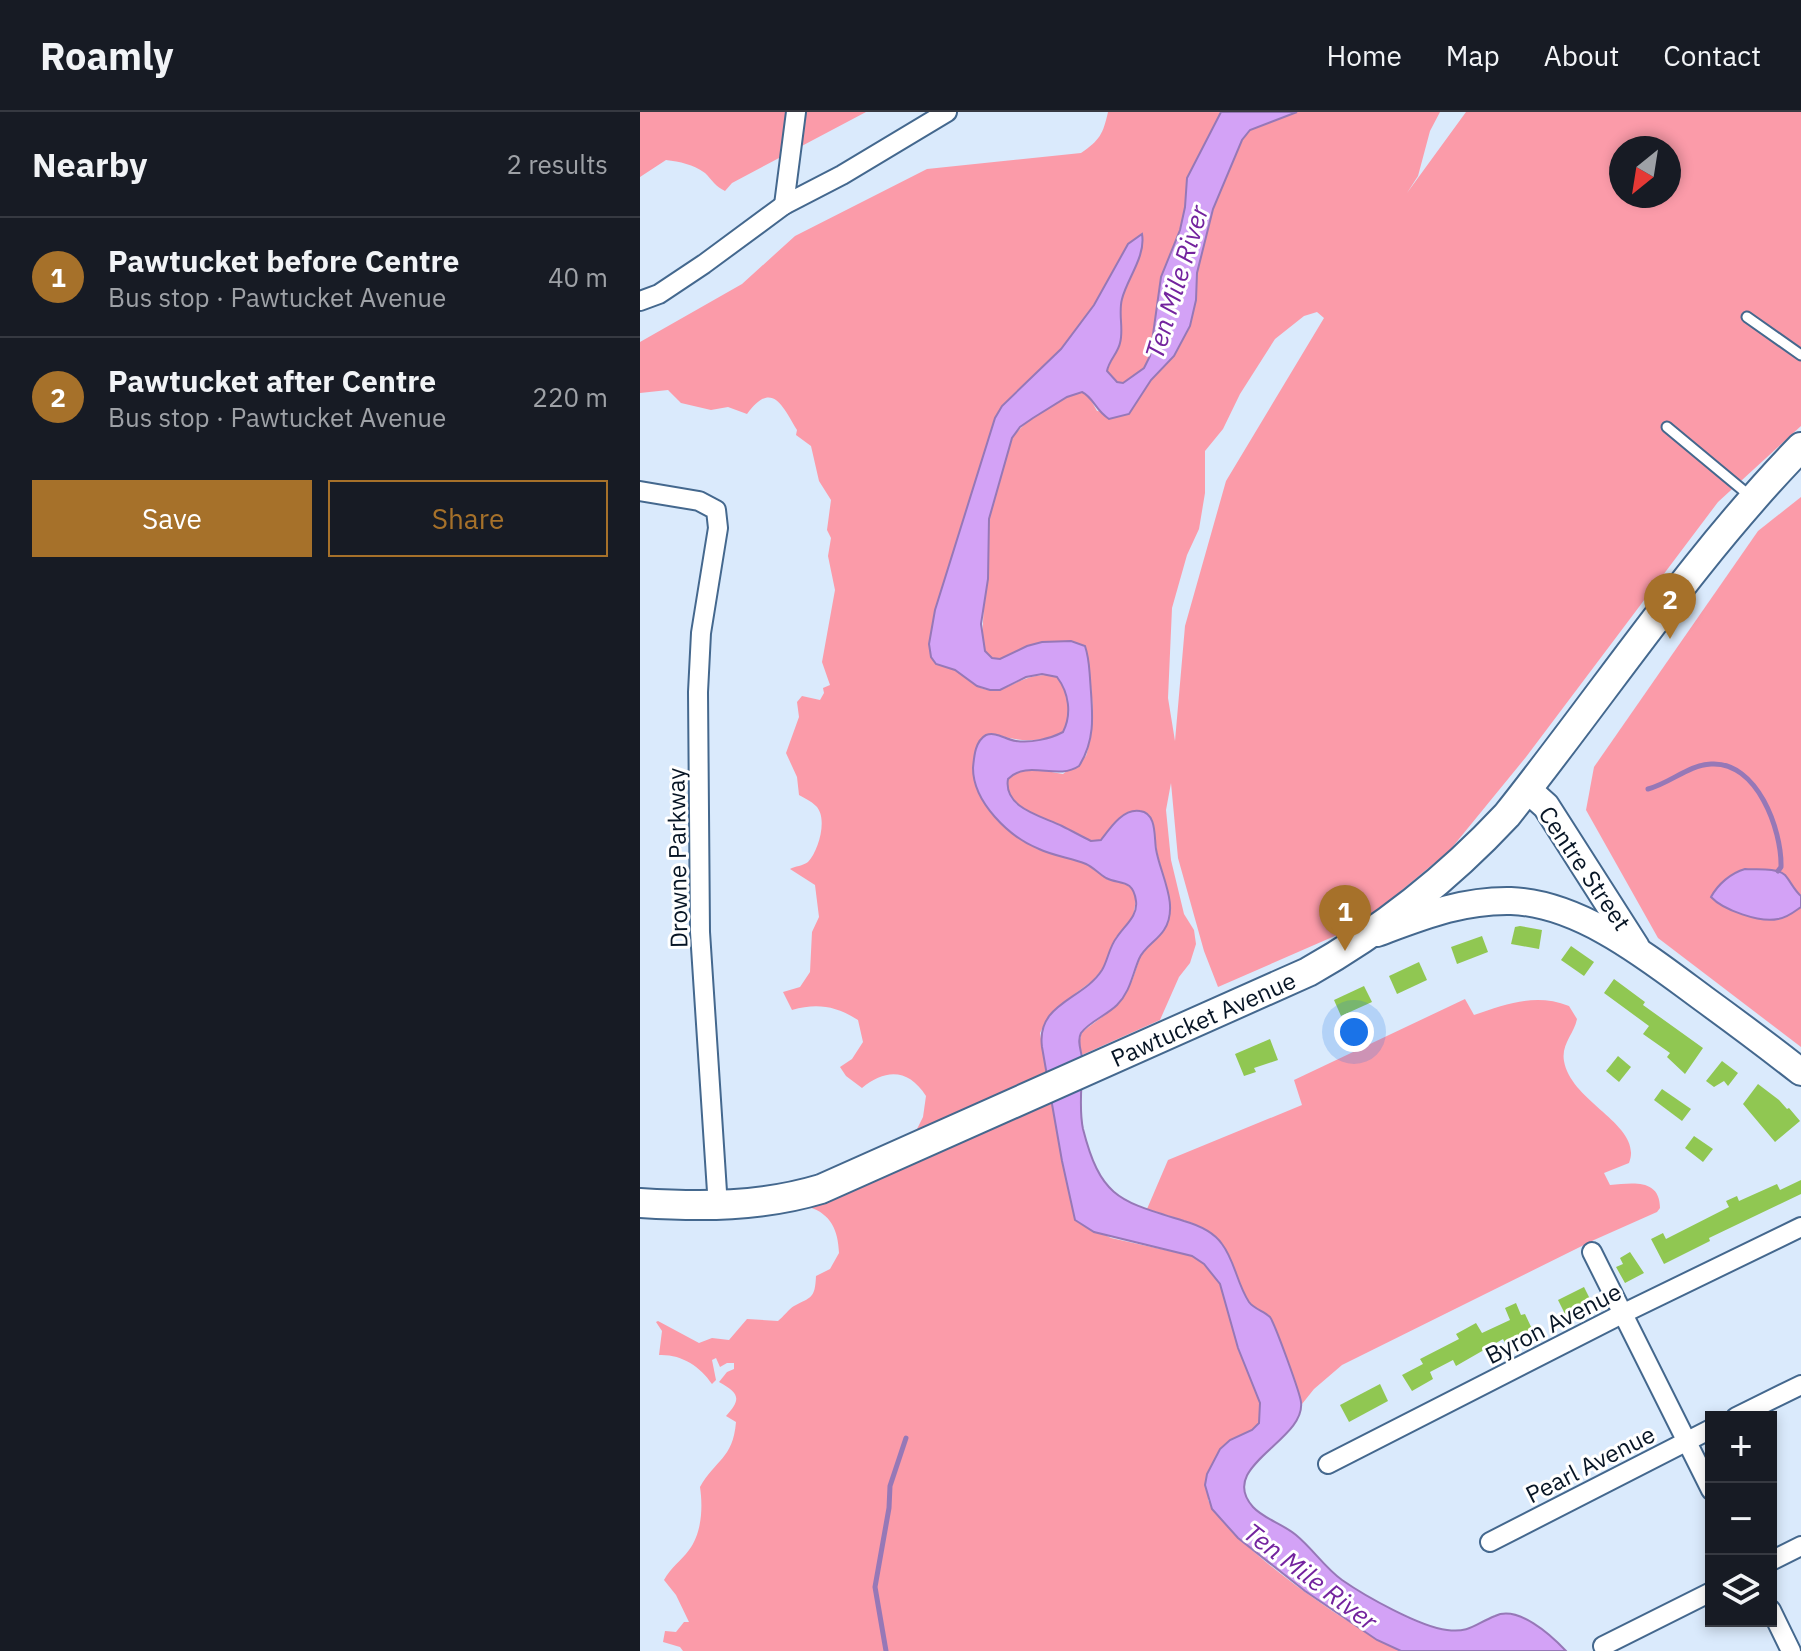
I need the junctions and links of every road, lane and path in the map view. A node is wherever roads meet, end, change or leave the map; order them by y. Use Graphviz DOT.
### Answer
graph roads {
  1 [pos="796,112"];
  2 [pos="947,112"];
  3 [pos="784,205"];
  4 [pos="640,301"];
  5 [pos="1747,317"];
  6 [pos="1801,355"];
  7 [pos="1667,427"];
  8 [pos="1801,447"];
  9 [pos="640,491"];
  10 [pos="1752,498"];
  11 [pos="1527,789"];
  12 [pos="1370,935"];
  13 [pos="1638,951"];
  14 [pos="1801,1072"];
  15 [pos="640,1203"];
  16 [pos="718,1207"];
  17 [pos="1801,1227"];
  18 [pos="1592,1252"];
  19 [pos="1622,1314"];
  20 [pos="1801,1385"];
  21 [pos="1748,1411"];
  22 [pos="1705,1432"];
  23 [pos="1686,1441"];
  24 [pos="1328,1464"];
  25 [pos="1707,1483"];
  26 [pos="1490,1542"];
  27 [pos="1801,1546"];
  28 [pos="1777,1558"];
  29 [pos="1705,1595"];
  30 [pos="1777,1622"];
  31 [pos="1603,1646"];
  32 [pos="1791,1651"];
  1 -- 3 [label="street"];
  2 -- 3 [label="street"];
  3 -- 4 [label="street"];
  5 -- 6 [label="lane"];
  7 -- 10 [label="lane"];
  8 -- 10 [label="main road, Pawtucket Avenue"];
  9 -- 16 [label="street, Drowne Parkway"];
  10 -- 11 [label="main road, Pawtucket Avenue"];
  11 -- 12 [label="main road, Pawtucket Avenue"];
  11 -- 13 [label="main road, Centre Street"];
  12 -- 13 [label="main road, Centre Street"];
  12 -- 16 [label="main road, Pawtucket Avenue"];
  13 -- 14 [label="main road, Centre Street"];
  15 -- 16 [label="main road, Pawtucket Avenue"];
  17 -- 19 [label="street, Byron Avenue"];
  18 -- 19 [label="street"];
  19 -- 23 [label="street"];
  19 -- 24 [label="street, Byron Avenue"];
  20 -- 21 [label="street"];
  22 -- 23 [label="street, Pearl Avenue"];
  23 -- 25 [label="street"];
  23 -- 26 [label="street, Pearl Avenue"];
  27 -- 28 [label="street"];
  29 -- 31 [label="street"];
  30 -- 32 [label="street"];
}
